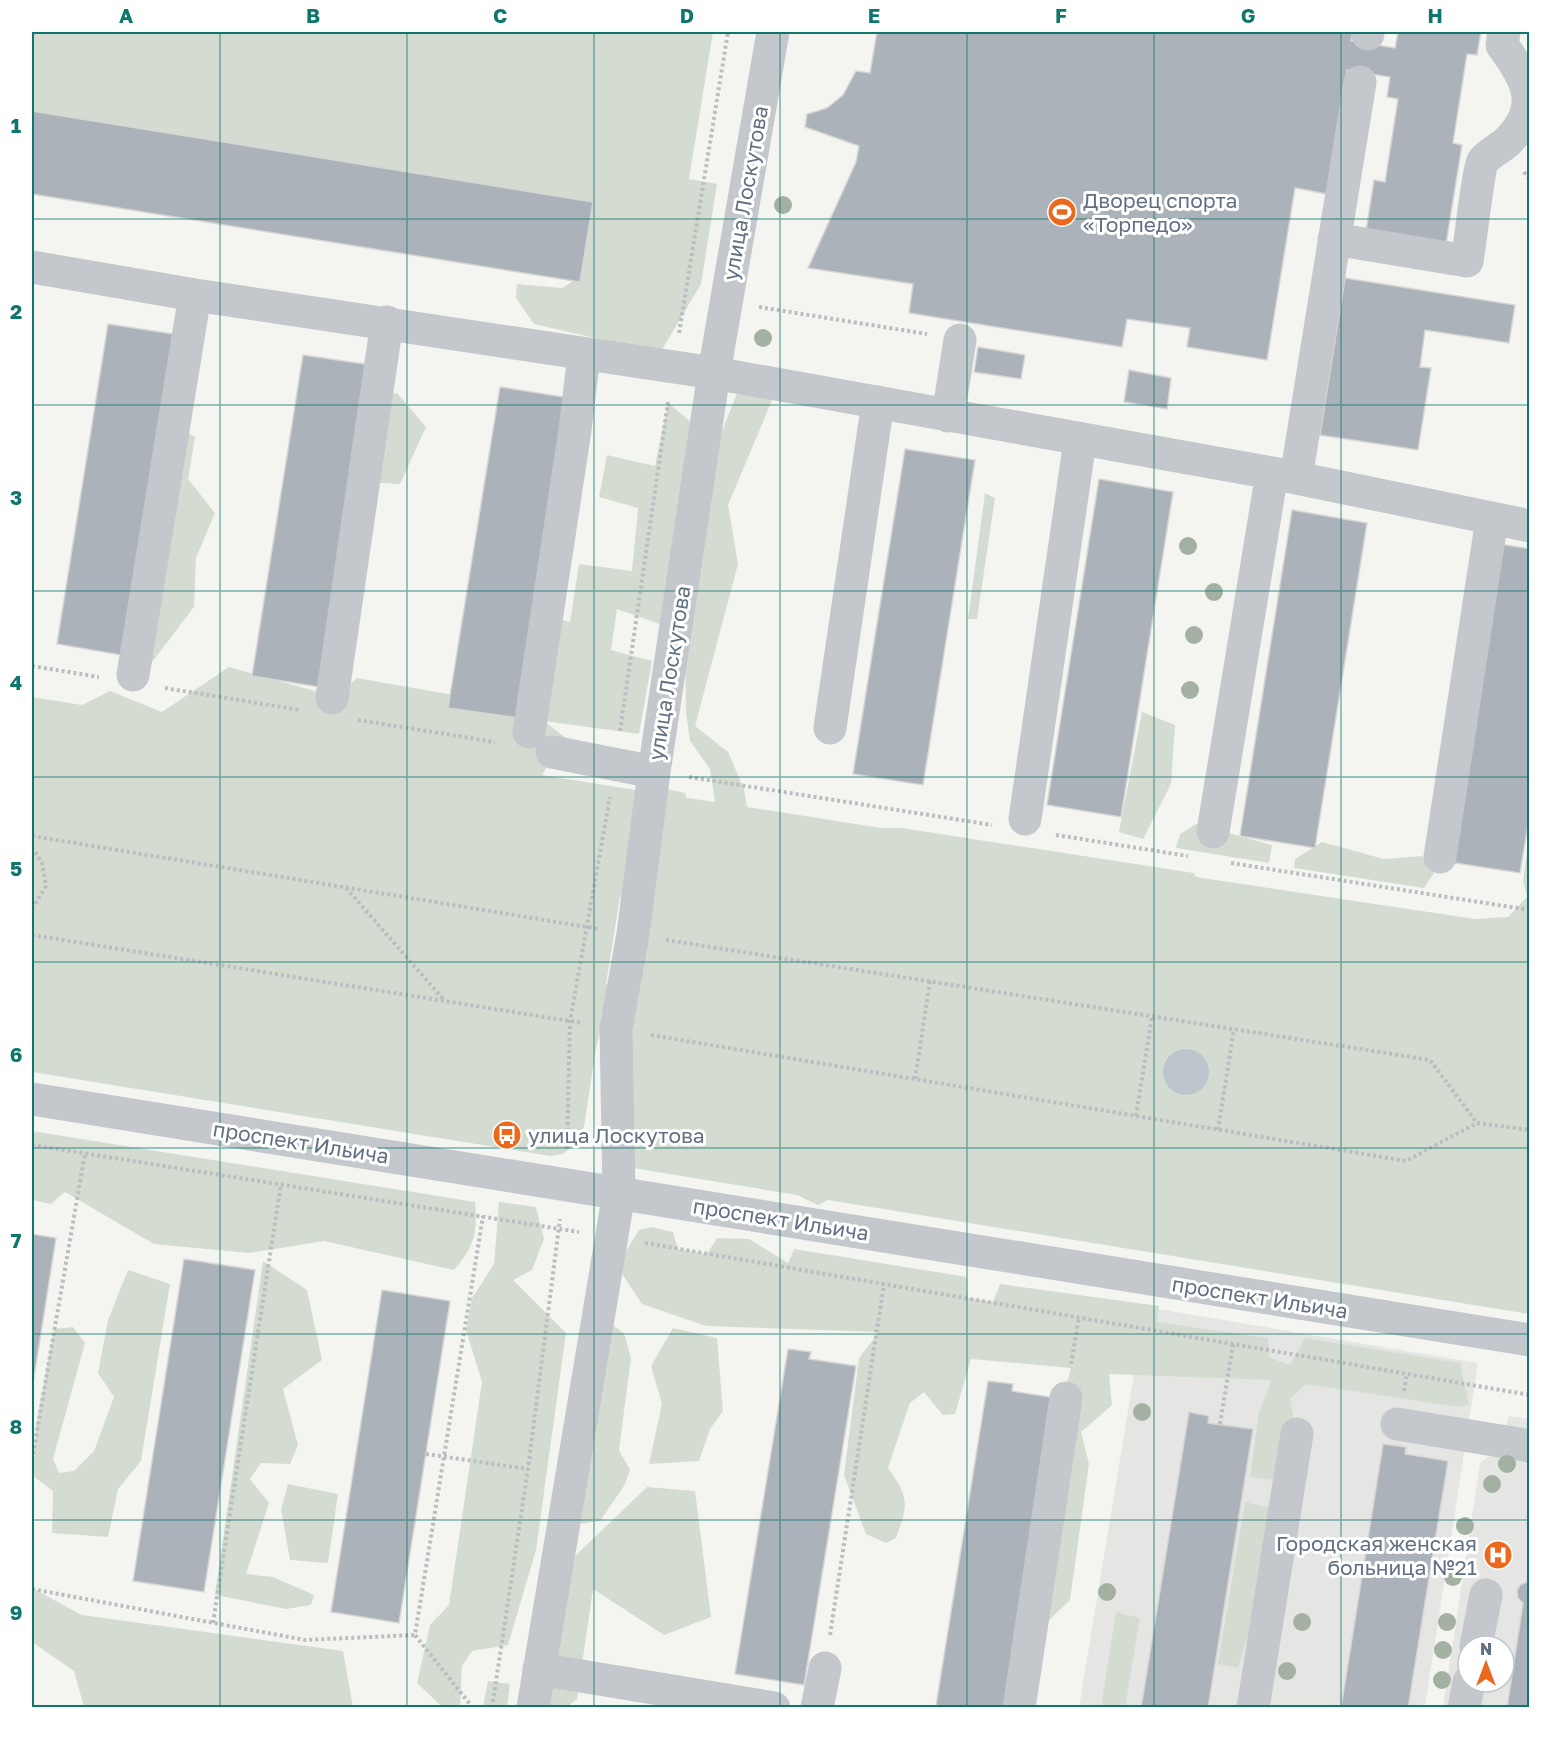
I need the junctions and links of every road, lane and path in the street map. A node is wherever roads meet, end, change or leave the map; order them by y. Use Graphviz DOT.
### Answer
graph roads {
  1 [pos="728,32"];
  2 [pos="773,32"];
  3 [pos="1504,32"];
  4 [pos="1360,82"];
  5 [pos="1334,239"];
  6 [pos="32,267"];
  7 [pos="195,294"];
  8 [pos="726,301"];
  9 [pos="387,322"];
  10 [pos="960,340"];
  11 [pos="584,355"];
  12 [pos="673,367"];
  13 [pos="714,373"];
  14 [pos="878,402"];
  15 [pos="948,416"];
  16 [pos="1080,441"];
  17 [pos="1284,476"];
  18 [pos="1492,519"];
  19 [pos="1530,526"];
  20 [pos="32,666"];
  21 [pos="133,680"];
  22 [pos="329,709"];
  23 [pos="830,728"];
  24 [pos="540,742"];
  25 [pos="616,763"];
  26 [pos="654,772"];
  27 [pos="1022,826"];
  28 [pos="32,836"];
  29 [pos="32,847"];
  30 [pos="1211,850"];
  31 [pos="1440,857"];
  32 [pos="346,888"];
  33 [pos="32,909"];
  34 [pos="1530,910"];
  35 [pos="588,927"];
  36 [pos="633,934"];
  37 [pos="32,935"];
  38 [pos="930,981"];
  39 [pos="445,1001"];
  40 [pos="1152,1016"];
  41 [pos="570,1021"];
  42 [pos="616,1029"];
  43 [pos="1234,1029"];
  44 [pos="915,1079"];
  45 [pos="32,1099"];
  46 [pos="1136,1116"];
  47 [pos="1477,1123"];
  48 [pos="1218,1130"];
  49 [pos="1530,1130"];
  50 [pos="32,1145"];
  51 [pos="85,1153"];
  52 [pos="566,1160"];
  53 [pos="281,1184"];
  54 [pos="619,1193"];
  55 [pos="561,1212"];
  56 [pos="483,1216"];
  57 [pos="559,1228"];
  58 [pos="589,1233"];
  59 [pos="636,1241"];
  60 [pos="884,1284"];
  61 [pos="1079,1317"];
  62 [pos="1530,1340"];
  63 [pos="1233,1344"];
  64 [pos="1530,1395"];
  65 [pos="1066,1398"];
  66 [pos="1220,1424"];
  67 [pos="1397,1424"];
  68 [pos="1297,1434"];
  69 [pos="1530,1446"];
  70 [pos="426,1454"];
  71 [pos="445,1456"];
  72 [pos="32,1460"];
  73 [pos="528,1469"];
  74 [pos="32,1589"];
  75 [pos="1486,1595"];
  76 [pos="213,1623"];
  77 [pos="1478,1634"];
  78 [pos="415,1635"];
  79 [pos="825,1668"];
  80 [pos="539,1669"];
  81 [pos="473,1707"];
  82 [pos="492,1707"];
  83 [pos="533,1707"];
  84 [pos="774,1707"];
  85 [pos="817,1707"];
  86 [pos="1019,1707"];
  87 [pos="1253,1707"];
  1 -- 12 [label="path"];
  2 -- 8 [label="street, улица Лоскутова"];
  3 -- 5 [label="street"];
  4 -- 5 [label="street"];
  5 -- 17 [label="street"];
  6 -- 7 [label="street"];
  7 -- 9 [label="street"];
  7 -- 21 [label="street"];
  8 -- 10 [label="path"];
  8 -- 13 [label="street, улица Лоскутова"];
  9 -- 11 [label="street"];
  9 -- 22 [label="street"];
  10 -- 15 [label="street"];
  11 -- 12 [label="street"];
  11 -- 24 [label="street"];
  12 -- 13 [label="street"];
  12 -- 25 [label="path"];
  13 -- 14 [label="street"];
  13 -- 26 [label="street, улица Лоскутова"];
  14 -- 15 [label="street"];
  14 -- 23 [label="street"];
  15 -- 16 [label="street"];
  16 -- 17 [label="street"];
  16 -- 27 [label="street"];
  17 -- 18 [label="street"];
  17 -- 30 [label="street"];
  18 -- 19 [label="street"];
  18 -- 31 [label="street"];
  20 -- 21 [label="path"];
  21 -- 22 [label="path"];
  22 -- 24 [label="path"];
  24 -- 25 [label="street"];
  25 -- 26 [label="street"];
  25 -- 35 [label="path"];
  26 -- 27 [label="path"];
  26 -- 36 [label="street, улица Лоскутова"];
  27 -- 30 [label="path"];
  28 -- 32 [label="path"];
  29 -- 33 [label="path"];
  30 -- 34 [label="path"];
  32 -- 35 [label="path"];
  32 -- 39 [label="path"];
  35 -- 36 [label="path"];
  35 -- 41 [label="path"];
  36 -- 38 [label="path"];
  36 -- 42 [label="street, улица Лоскутова"];
  37 -- 39 [label="path"];
  38 -- 40 [label="path"];
  38 -- 44 [label="path"];
  39 -- 41 [label="path"];
  40 -- 43 [label="path"];
  40 -- 46 [label="path"];
  41 -- 42 [label="path"];
  41 -- 52 [label="path"];
  42 -- 44 [label="path"];
  42 -- 54 [label="street, улица Лоскутова"];
  43 -- 47 [label="path"];
  43 -- 48 [label="path"];
  44 -- 46 [label="path"];
  45 -- 54 [label="street, проспект Ильича"];
  46 -- 48 [label="path"];
  47 -- 48 [label="path"];
  47 -- 49 [label="path"];
  50 -- 51 [label="path"];
  51 -- 53 [label="path"];
  51 -- 72 [label="path"];
  53 -- 56 [label="path"];
  53 -- 76 [label="path"];
  54 -- 62 [label="street, проспект Ильича"];
  54 -- 80 [label="street, улица Лоскутова"];
  55 -- 57 [label="path"];
  56 -- 57 [label="path"];
  56 -- 71 [label="path"];
  57 -- 58 [label="path"];
  57 -- 73 [label="path"];
  59 -- 60 [label="path"];
  60 -- 61 [label="path"];
  60 -- 79 [label="path"];
  61 -- 63 [label="path"];
  61 -- 65 [label="path"];
  63 -- 64 [label="path"];
  63 -- 66 [label="path"];
  65 -- 86 [label="street"];
  67 -- 69 [label="street"];
  68 -- 87 [label="street"];
  70 -- 71 [label="path"];
  71 -- 73 [label="path"];
  71 -- 78 [label="path"];
  73 -- 82 [label="path"];
  74 -- 76 [label="path"];
  75 -- 77 [label="street"];
  76 -- 78 [label="path"];
  78 -- 81 [label="path"];
  79 -- 85 [label="street"];
  80 -- 83 [label="street, улица Лоскутова"];
  80 -- 84 [label="street"];
}
